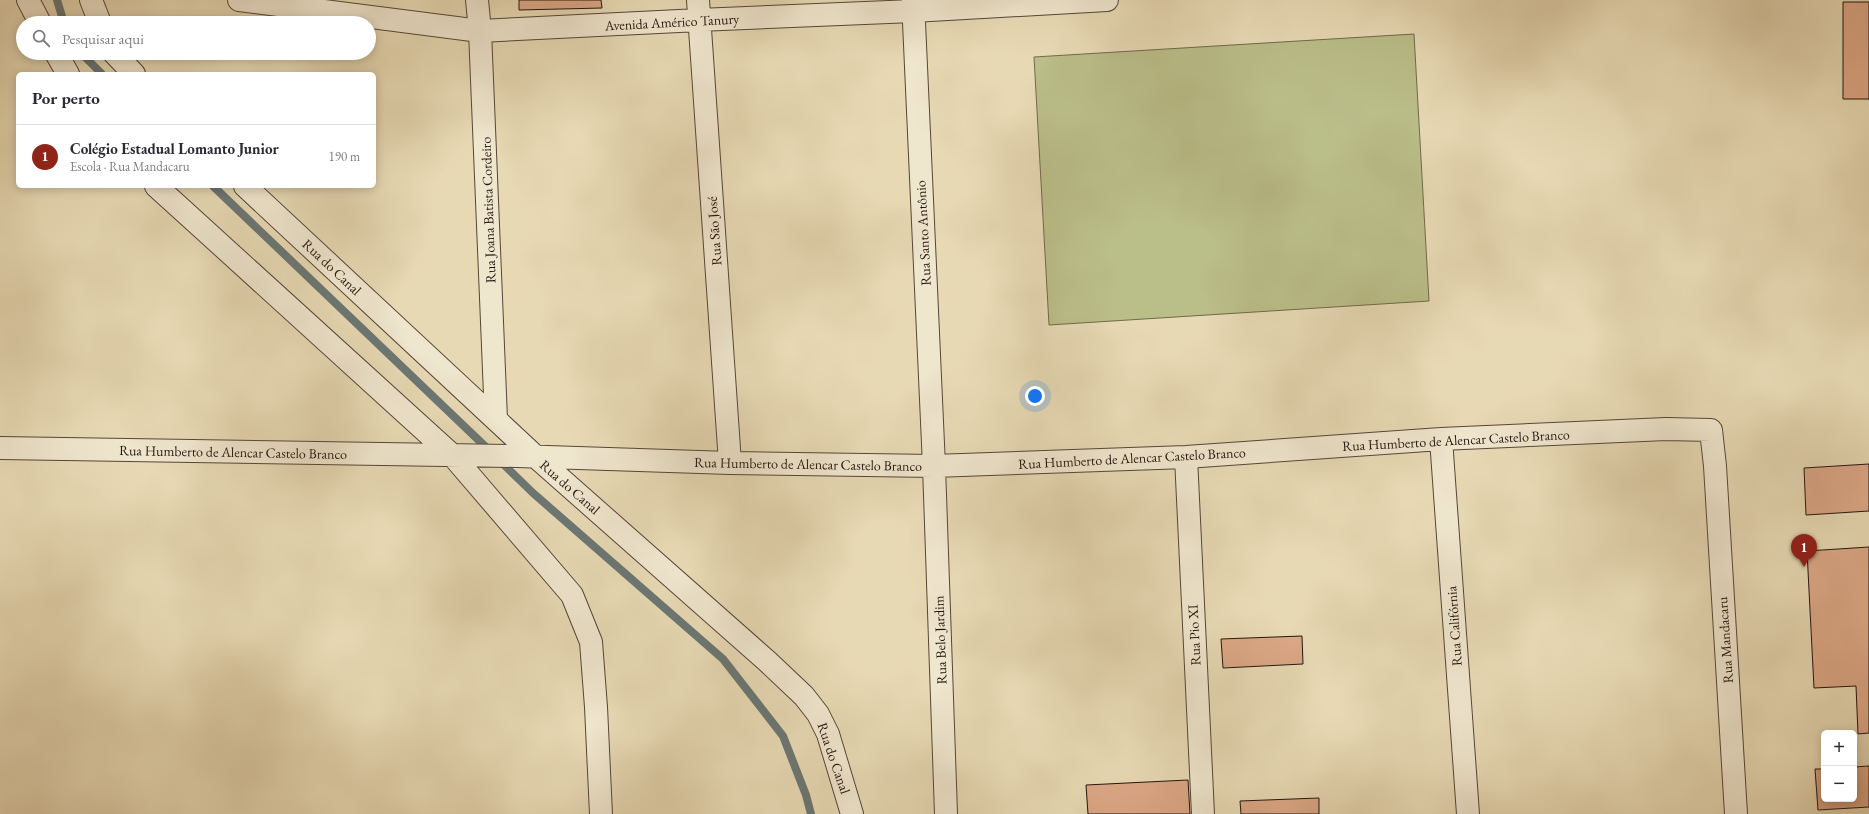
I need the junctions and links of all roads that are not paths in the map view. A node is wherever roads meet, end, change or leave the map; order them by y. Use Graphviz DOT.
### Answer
graph roads {
  1 [pos="28,0"];
  2 [pos="91,0"];
  3 [pos="239,0"];
  4 [pos="477,0"];
  5 [pos="1108,0"];
  6 [pos="913,6"];
  7 [pos="699,10"];
  8 [pos="36,16"];
  9 [pos="97,16"];
  10 [pos="360,16"];
  11 [pos="376,18"];
  12 [pos="480,32"];
  13 [pos="60,60"];
  14 [pos="121,60"];
  15 [pos="67,72"];
  16 [pos="132,72"];
  17 [pos="158,188"];
  18 [pos="247,188"];
  19 [pos="496,419"];
  20 [pos="1441,439"];
  21 [pos="0,448"];
  22 [pos="460,456"];
  23 [pos="526,457"];
  24 [pos="1186,457"];
  25 [pos="730,463"];
  26 [pos="934,466"];
  27 [pos="1715,466"];
  28 [pos="601,814"];
  29 [pos="852,814"];
  30 [pos="946,814"];
  31 [pos="1203,814"];
  32 [pos="1468,814"];
  33 [pos="1736,814"];
  1 -- 8 [label="street"];
  2 -- 9 [label="street"];
  3 -- 10 [label="street, Avenida Américo Tanury"];
  4 -- 12 [label="street, Rua Joana Batista Cordeiro"];
  5 -- 6 [label="street, Avenida Américo Tanury"];
  6 -- 7 [label="street, Avenida Américo Tanury"];
  6 -- 26 [label="street, Rua Santo Antônio"];
  7 -- 12 [label="street, Avenida Américo Tanury"];
  7 -- 25 [label="street, Rua São José"];
  11 -- 12 [label="street, Avenida Américo Tanury"];
  12 -- 19 [label="street, Rua Joana Batista Cordeiro"];
  13 -- 15 [label="street"];
  14 -- 16 [label="street"];
  17 -- 22 [label="street"];
  18 -- 19 [label="street, Rua do Canal"];
  19 -- 23 [label="street, Rua do Canal"];
  20 -- 24 [label="street, Rua Humberto de Alencar Castelo Branco"];
  20 -- 27 [label="street, Rua Humberto de Alencar Castelo Branco"];
  20 -- 32 [label="street, Rua Califórnia"];
  21 -- 22 [label="street, Rua Humberto de Alencar Castelo Branco"];
  22 -- 23 [label="street, Rua Humberto de Alencar Castelo Branco"];
  22 -- 28 [label="street"];
  23 -- 25 [label="street, Rua Humberto de Alencar Castelo Branco"];
  23 -- 29 [label="street, Rua do Canal"];
  24 -- 26 [label="street, Rua Humberto de Alencar Castelo Branco"];
  24 -- 31 [label="street, Rua Pio XI"];
  25 -- 26 [label="street, Rua Humberto de Alencar Castelo Branco"];
  26 -- 30 [label="street, Rua Belo Jardim"];
  27 -- 33 [label="street, Rua Mandacaru"];
}
